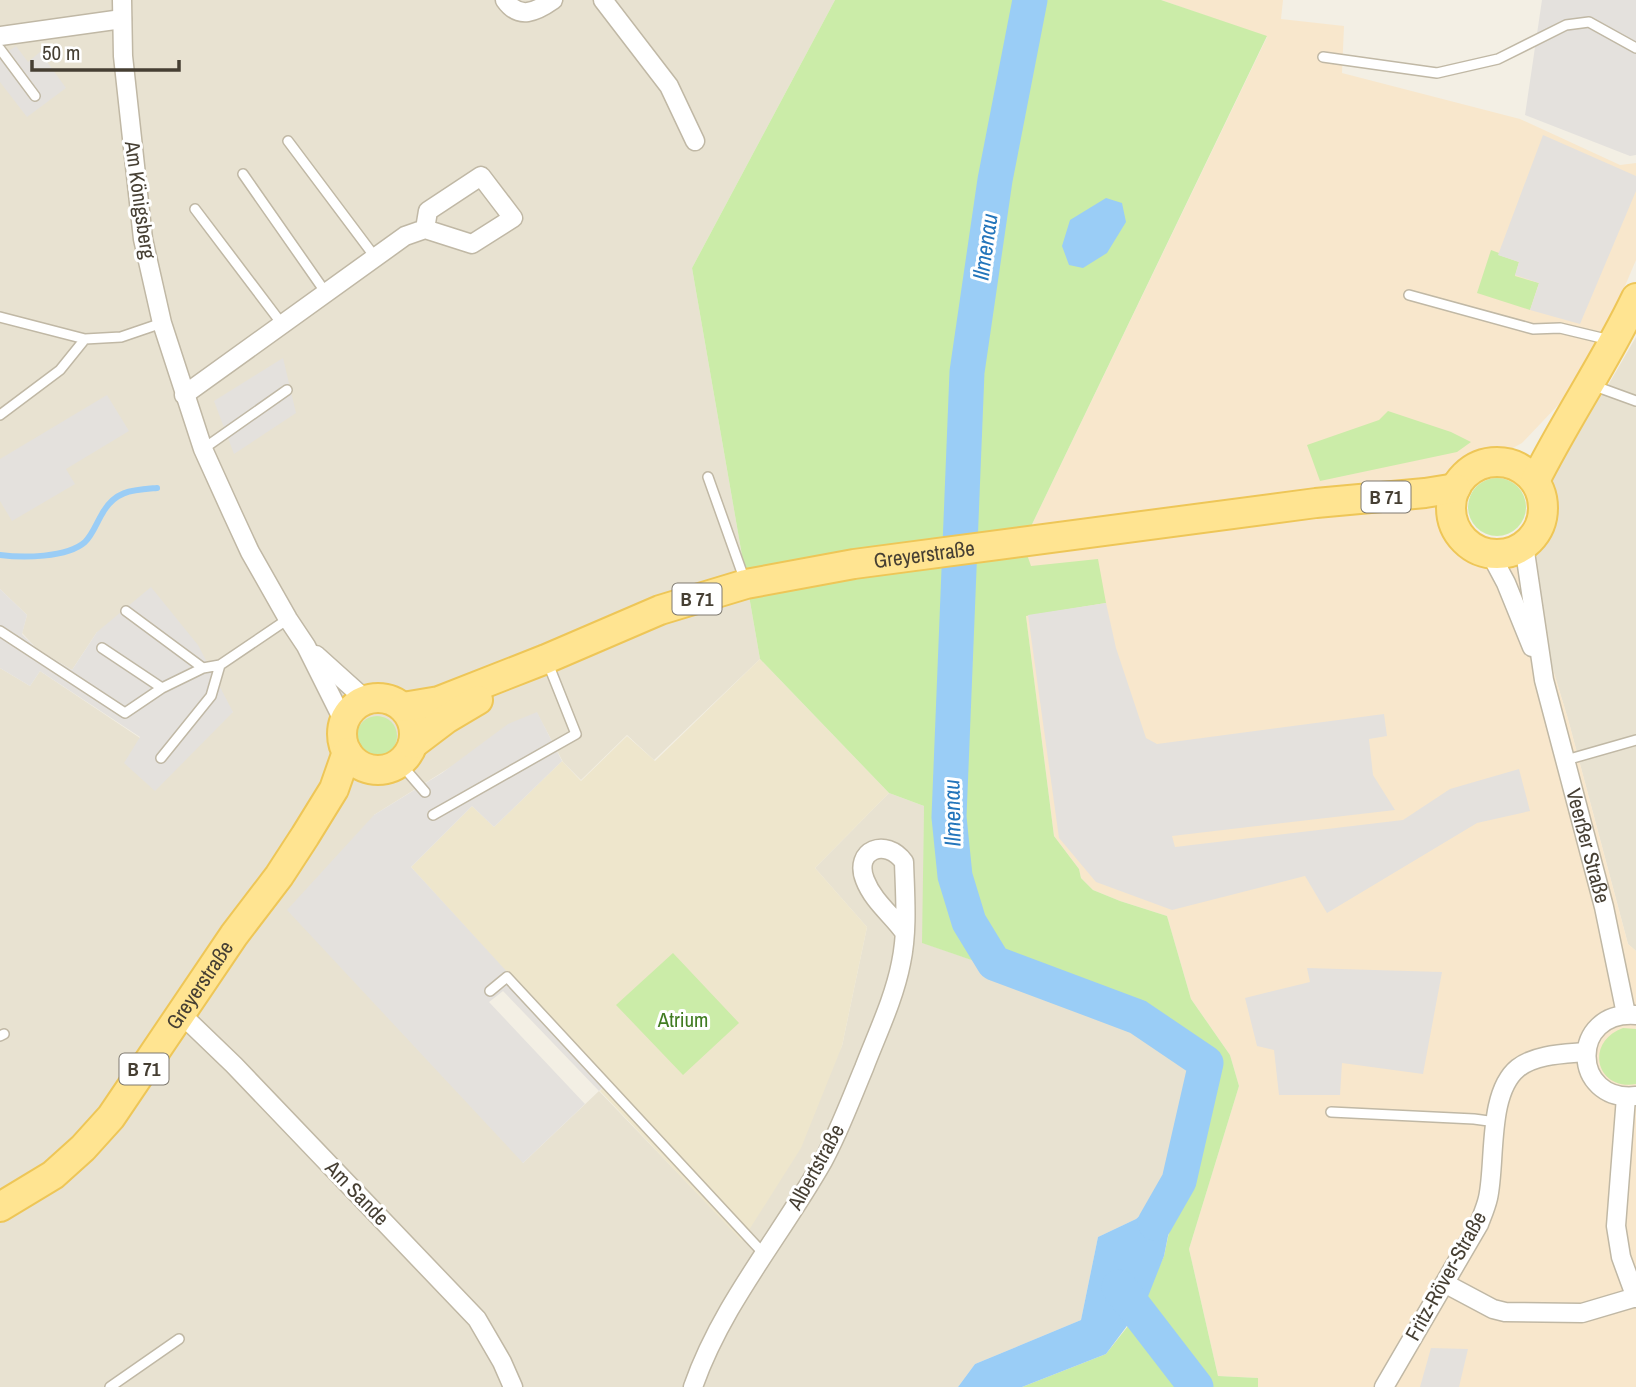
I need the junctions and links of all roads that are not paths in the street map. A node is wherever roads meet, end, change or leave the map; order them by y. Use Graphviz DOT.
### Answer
graph roads {
  1 [pos="122,0"];
  2 [pos="505,0"];
  3 [pos="553,0"];
  4 [pos="603,0"];
  5 [pos="122,19"];
  6 [pos="0,36"];
  7 [pos="1636,48"];
  8 [pos="0,49"];
  9 [pos="1323,57"];
  10 [pos="35,96"];
  11 [pos="288,141"];
  12 [pos="695,141"];
  13 [pos="243,174"];
  14 [pos="195,209"];
  15 [pos="425,229"];
  16 [pos="375,257"];
  17 [pos="326,293"];
  18 [pos="1409,296"];
  19 [pos="1636,298"];
  20 [pos="0,317"];
  21 [pos="162,323"];
  22 [pos="282,324"];
  23 [pos="85,339"];
  24 [pos="1615,341"];
  25 [pos="287,390"];
  26 [pos="1584,392"];
  27 [pos="184,395"];
  28 [pos="1636,401"];
  29 [pos="0,415"];
  30 [pos="203,449"];
  31 [pos="1524,473"];
  32 [pos="708,477"];
  33 [pos="1456,488"];
  34 [pos="1315,503"];
  35 [pos="1454,522"];
  36 [pos="1524,545"];
  37 [pos="1490,553"];
  38 [pos="746,584"];
  39 [pos="126,611"];
  40 [pos="288,619"];
  41 [pos="0,631"];
  42 [pos="306,646"];
  43 [pos="102,648"];
  44 [pos="546,659"];
  45 [pos="220,665"];
  46 [pos="203,668"];
  47 [pos="1545,680"];
  48 [pos="162,688"];
  49 [pos="366,700"];
  50 [pos="403,707"];
  51 [pos="344,722"];
  52 [pos="1636,740"];
  53 [pos="347,752"];
  54 [pos="161,758"];
  55 [pos="396,759"];
  56 [pos="1566,760"];
  57 [pos="425,792"];
  58 [pos="433,815"];
  59 [pos="279,876"];
  60 [pos="905,932"];
  61 [pos="490,991"];
  62 [pos="181,1014"];
  63 [pos="1631,1014"];
  64 [pos="1586,1052"];
  65 [pos="1631,1097"];
  66 [pos="1331,1112"];
  67 [pos="1496,1122"];
  68 [pos="0,1207"];
  69 [pos="764,1254"];
  70 [pos="1446,1284"];
  71 [pos="1636,1298"];
  72 [pos="179,1339"];
  73 [pos="110,1387"];
  74 [pos="513,1387"];
  75 [pos="693,1387"];
  76 [pos="1384,1387"];
  1 -- 5 [label="street, Am Königsberg"];
  2 -- 3 [label="street"];
  4 -- 12 [label="street"];
  5 -- 6 [label="street"];
  5 -- 21 [label="street, Am Königsberg"];
  7 -- 9 [label="lane"];
  8 -- 10 [label="lane"];
  11 -- 16 [label="lane"];
  13 -- 17 [label="lane"];
  14 -- 22 [label="lane"];
  15 -- 15 [label="street"];
  15 -- 16 [label="street"];
  16 -- 17 [label="street"];
  17 -- 22 [label="street"];
  18 -- 24 [label="lane"];
  19 -- 24 [label="main road"];
  20 -- 23 [label="lane"];
  21 -- 23 [label="lane"];
  21 -- 27 [label="street, Am Königsberg"];
  22 -- 27 [label="street"];
  23 -- 29 [label="lane"];
  24 -- 26 [label="main road"];
  25 -- 30 [label="lane"];
  26 -- 28 [label="lane"];
  26 -- 31 [label="main road"];
  27 -- 30 [label="street, Am Königsberg"];
  30 -- 40 [label="street, Am Königsberg"];
  31 -- 33 [label="main road"];
  31 -- 36 [label="main road"];
  32 -- 38 [label="lane"];
  33 -- 34 [label="main road, Greyerstraße / B 71"];
  33 -- 35 [label="main road"];
  34 -- 35 [label="main road, Greyerstraße / B 71"];
  34 -- 38 [label="main road, Greyerstraße / B 71"];
  35 -- 37 [label="main road"];
  36 -- 37 [label="main road"];
  36 -- 47 [label="street, Veerßer Straße"];
  37 -- 47 [label="street, Veerßer Straße"];
  38 -- 44 [label="main road, Greyerstraße / B 71"];
  39 -- 46 [label="lane"];
  40 -- 42 [label="street, Am Königsberg"];
  40 -- 45 [label="lane"];
  41 -- 48 [label="lane"];
  42 -- 49 [label="street, Am Königsberg"];
  42 -- 51 [label="street, Am Königsberg"];
  43 -- 48 [label="lane"];
  44 -- 50 [label="main road, Greyerstraße / B 71"];
  44 -- 55 [label="main road, Greyerstraße / B 71"];
  44 -- 58 [label="lane"];
  45 -- 46 [label="lane"];
  45 -- 54 [label="lane"];
  46 -- 48 [label="lane"];
  47 -- 56 [label="street, Veerßer Straße"];
  49 -- 50 [label="main road"];
  49 -- 51 [label="main road"];
  50 -- 55 [label="main road"];
  51 -- 53 [label="main road"];
  52 -- 56 [label="lane"];
  53 -- 55 [label="main road"];
  53 -- 59 [label="main road, Greyerstraße / B 71"];
  55 -- 57 [label="lane"];
  55 -- 59 [label="main road, Greyerstraße / B 71"];
  56 -- 63 [label="street, Veerßer Straße"];
  59 -- 62 [label="main road, Greyerstraße / B 71"];
  60 -- 69 [label="street, Albertstraße"];
  61 -- 69 [label="lane"];
  62 -- 68 [label="main road, Greyerstraße / B 71"];
  62 -- 74 [label="street, Am Sande"];
  63 -- 64 [label="street"];
  64 -- 65 [label="street"];
  64 -- 67 [label="street, Fritz-Röver-Straße"];
  65 -- 71 [label="street"];
  66 -- 67 [label="lane"];
  67 -- 70 [label="street, Fritz-Röver-Straße"];
  69 -- 75 [label="street, Albertstraße"];
  70 -- 71 [label="street"];
  70 -- 76 [label="street, Fritz-Röver-Straße"];
  72 -- 73 [label="lane"];
}
